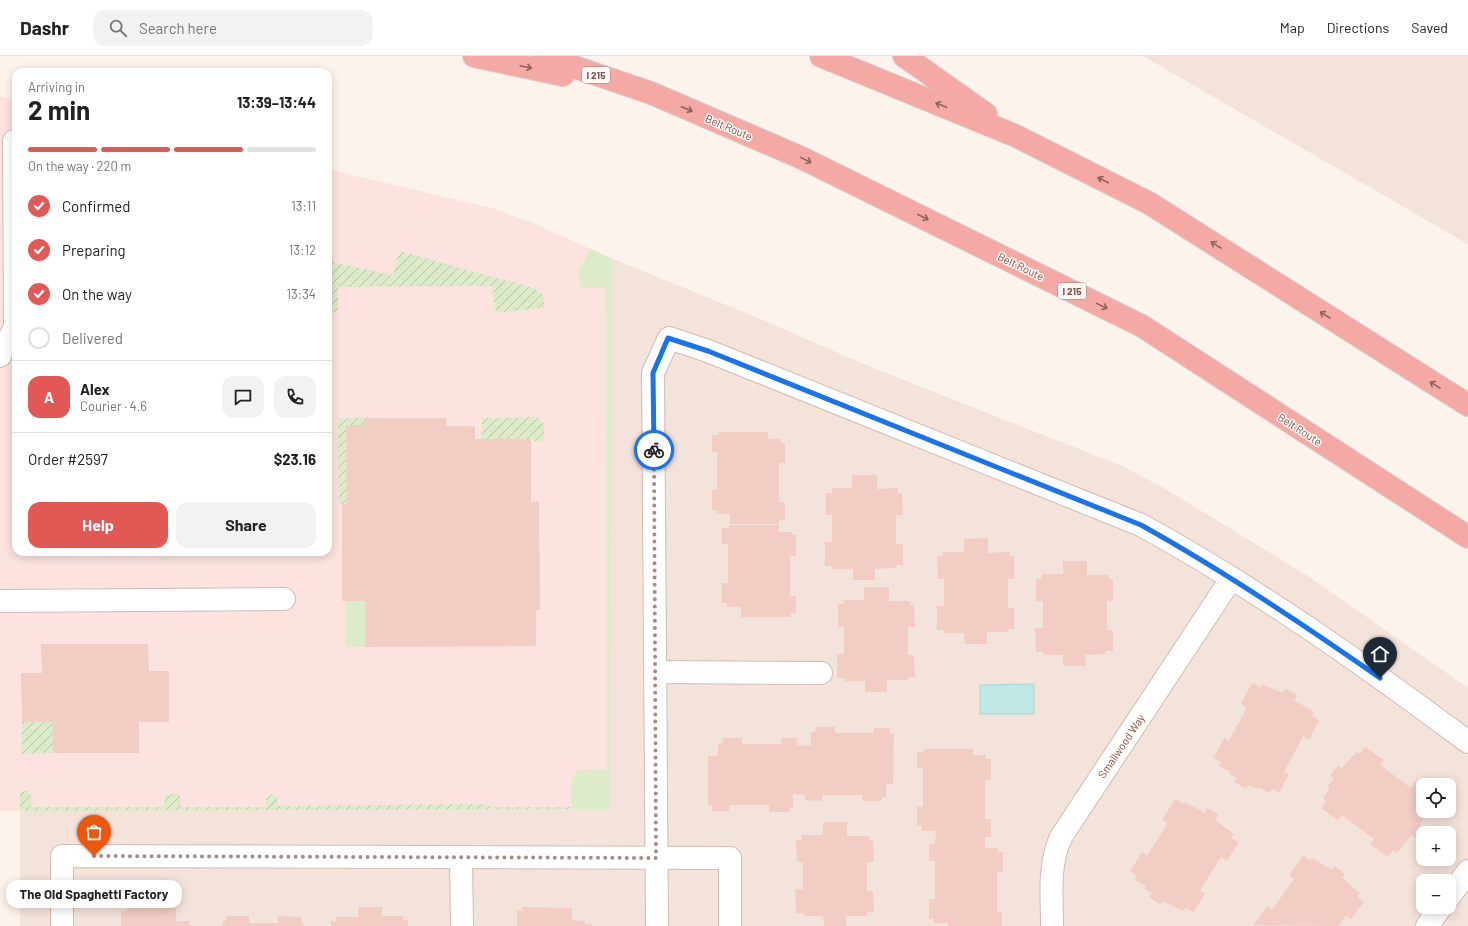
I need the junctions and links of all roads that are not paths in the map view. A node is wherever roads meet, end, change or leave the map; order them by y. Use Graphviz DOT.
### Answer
graph roads {
  1 [pos="474,56"];
  2 [pos="542,56"];
  3 [pos="821,56"];
  4 [pos="904,56"];
  5 [pos="651,93"];
  6 [pos="1016,136"];
  7 [pos="12,333"];
  8 [pos="0,356"];
  9 [pos="1468,406"];
  10 [pos="1468,537"];
  11 [pos="1231,579"];
  12 [pos="284,599"];
  13 [pos="0,601"];
  14 [pos="656,672"];
  15 [pos="821,674"];
  16 [pos="1468,742"];
  17 [pos="461,858"];
  18 [pos="656,858"];
  19 [pos="1468,871"];
  20 [pos="1456,887"];
  21 [pos="1436,914"];
  22 [pos="62,926"];
  23 [pos="462,926"];
  24 [pos="657,926"];
  25 [pos="730,926"];
  26 [pos="1052,926"];
  27 [pos="1427,926"];
  1 -- 5 [label="highway, one-way"];
  2 -- 5 [label="highway, Belt Route / I 215"];
  6 -- 3 [label="highway, one-way"];
  4 -- 6 [label="highway"];
  5 -- 10 [label="highway, Belt Route / I 215, one-way"];
  9 -- 6 [label="highway, one-way"];
  7 -- 8 [label="street"];
  11 -- 14 [label="street"];
  11 -- 16 [label="street"];
  11 -- 26 [label="street, Smallwood Way"];
  12 -- 13 [label="street"];
  14 -- 15 [label="street"];
  14 -- 18 [label="street"];
  17 -- 18 [label="street"];
  17 -- 22 [label="street"];
  17 -- 23 [label="street"];
  18 -- 24 [label="street"];
  18 -- 25 [label="street"];
  19 -- 20 [label="street"];
  21 -- 27 [label="street"];
}
